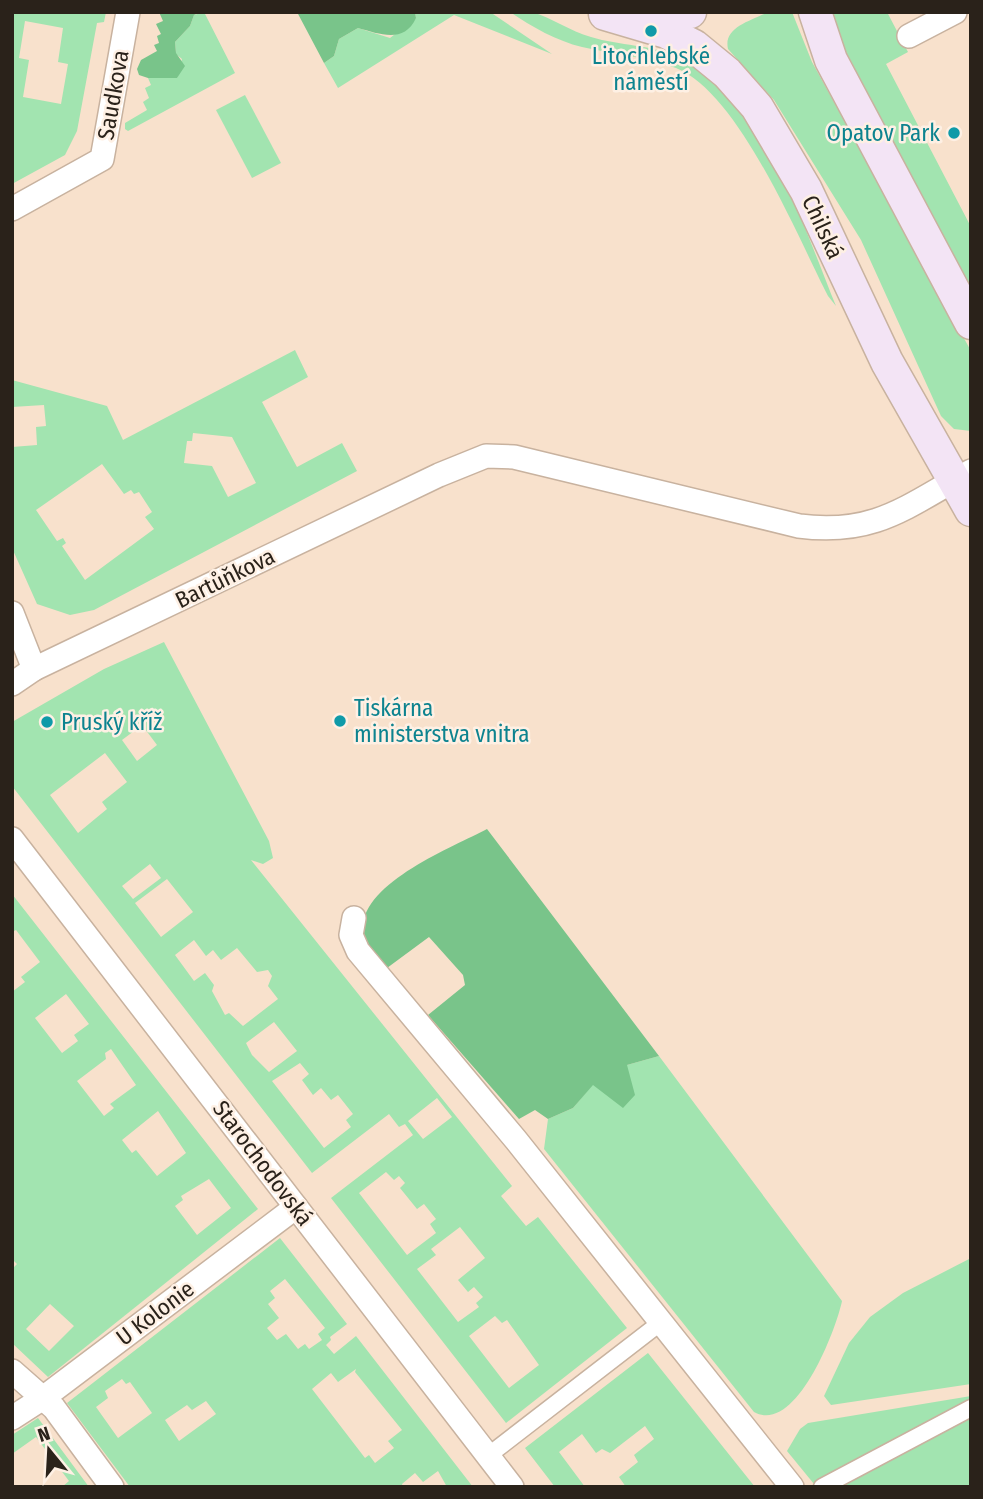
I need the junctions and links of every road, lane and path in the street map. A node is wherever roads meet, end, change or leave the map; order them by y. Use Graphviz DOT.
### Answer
graph roads {
  1 [pos="128,12"];
  2 [pos="690,12"];
  3 [pos="815,12"];
  4 [pos="955,12"];
  5 [pos="602,13"];
  6 [pos="909,36"];
  7 [pos="12,209"];
  8 [pos="971,323"];
  9 [pos="962,475"];
  10 [pos="971,510"];
  11 [pos="12,613"];
  12 [pos="34,669"];
  13 [pos="12,684"];
  14 [pos="12,839"];
  15 [pos="354,918"];
  16 [pos="296,1207"];
  17 [pos="660,1323"];
  18 [pos="12,1371"];
  19 [pos="43,1398"];
  20 [pos="971,1408"];
  21 [pos="12,1418"];
  22 [pos="489,1455"];
  23 [pos="112,1487"];
  24 [pos="512,1487"];
  25 [pos="792,1487"];
  26 [pos="822,1487"];
  1 -- 7 [label="street, Saudkova"];
  2 -- 5 [label="main road"];
  3 -- 8 [label="main road"];
  4 -- 6 [label="street"];
  5 -- 9 [label="main road, Chilská"];
  9 -- 10 [label="main road, Chilská"];
  9 -- 12 [label="street, Bartůňkova"];
  11 -- 12 [label="street"];
  12 -- 13 [label="street, Bartůňkova"];
  14 -- 16 [label="street, Starochodovská"];
  15 -- 17 [label="street"];
  16 -- 19 [label="street, U Kolonie"];
  16 -- 22 [label="street, Starochodovská"];
  17 -- 22 [label="street"];
  17 -- 25 [label="street"];
  18 -- 19 [label="street"];
  19 -- 21 [label="street, U Kolonie"];
  19 -- 23 [label="street"];
  20 -- 26 [label="street"];
  22 -- 24 [label="street, Starochodovská"];
}
